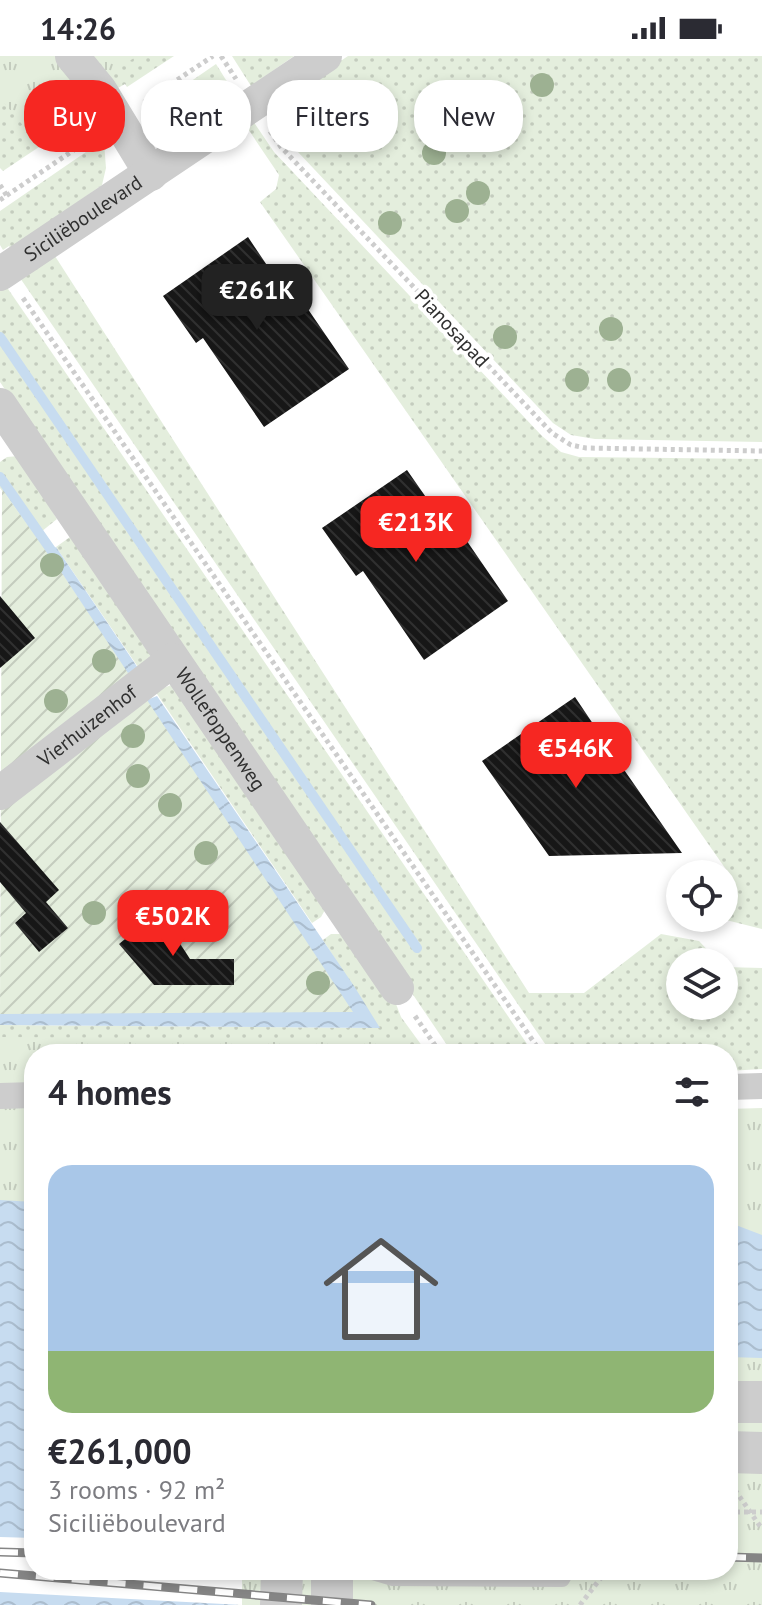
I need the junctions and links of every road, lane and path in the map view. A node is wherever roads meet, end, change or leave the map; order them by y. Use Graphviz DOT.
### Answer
graph roads {
  1 [pos="72,56"];
  2 [pos="221,56"];
  3 [pos="325,56"];
  4 [pos="252,104"];
  5 [pos="151,174"];
  6 [pos="0,185"];
  7 [pos="0,200"];
  8 [pos="2,272"];
  9 [pos="0,405"];
  10 [pos="762,451"];
  11 [pos="154,674"];
  12 [pos="0,793"];
  13 [pos="397,988"];
  14 [pos="434,1044"];
  15 [pos="535,1044"];
  16 [pos="762,1086"];
  17 [pos="738,1087"];
  18 [pos="24,1095"];
  19 [pos="0,1096"];
  20 [pos="738,1402"];
  21 [pos="762,1402"];
  22 [pos="738,1452"];
  23 [pos="762,1453"];
  24 [pos="738,1495"];
  25 [pos="738,1512"];
  26 [pos="750,1512"];
  27 [pos="762,1512"];
  28 [pos="762,1529"];
  29 [pos="282,1580"];
  30 [pos="332,1580"];
  31 [pos="599,1580"];
  32 [pos="281,1605"];
  33 [pos="332,1605"];
  34 [pos="580,1605"];
  1 -- 5 [label="street"];
  2 -- 4 [label="path, Pianosapad"];
  3 -- 4 [label="street, Siciliëboulevard"];
  4 -- 5 [label="street, Siciliëboulevard"];
  4 -- 10 [label="path, Pianosapad"];
  5 -- 8 [label="street, Siciliëboulevard"];
  6 -- 7 [label="path"];
  8 -- 15 [label="path"];
  9 -- 11 [label="street, Wollefoppenweg"];
  11 -- 12 [label="street, Vierhuizenhof"];
  11 -- 13 [label="street, Wollefoppenweg"];
  13 -- 14 [label="path"];
  16 -- 17 [label="street"];
  18 -- 19 [label="street"];
  20 -- 21 [label="street"];
  22 -- 23 [label="street"];
  24 -- 26 [label="path"];
  25 -- 26 [label="path"];
  26 -- 27 [label="path"];
  26 -- 28 [label="path"];
  29 -- 32 [label="street"];
  30 -- 33 [label="street"];
  31 -- 34 [label="path"];
}
